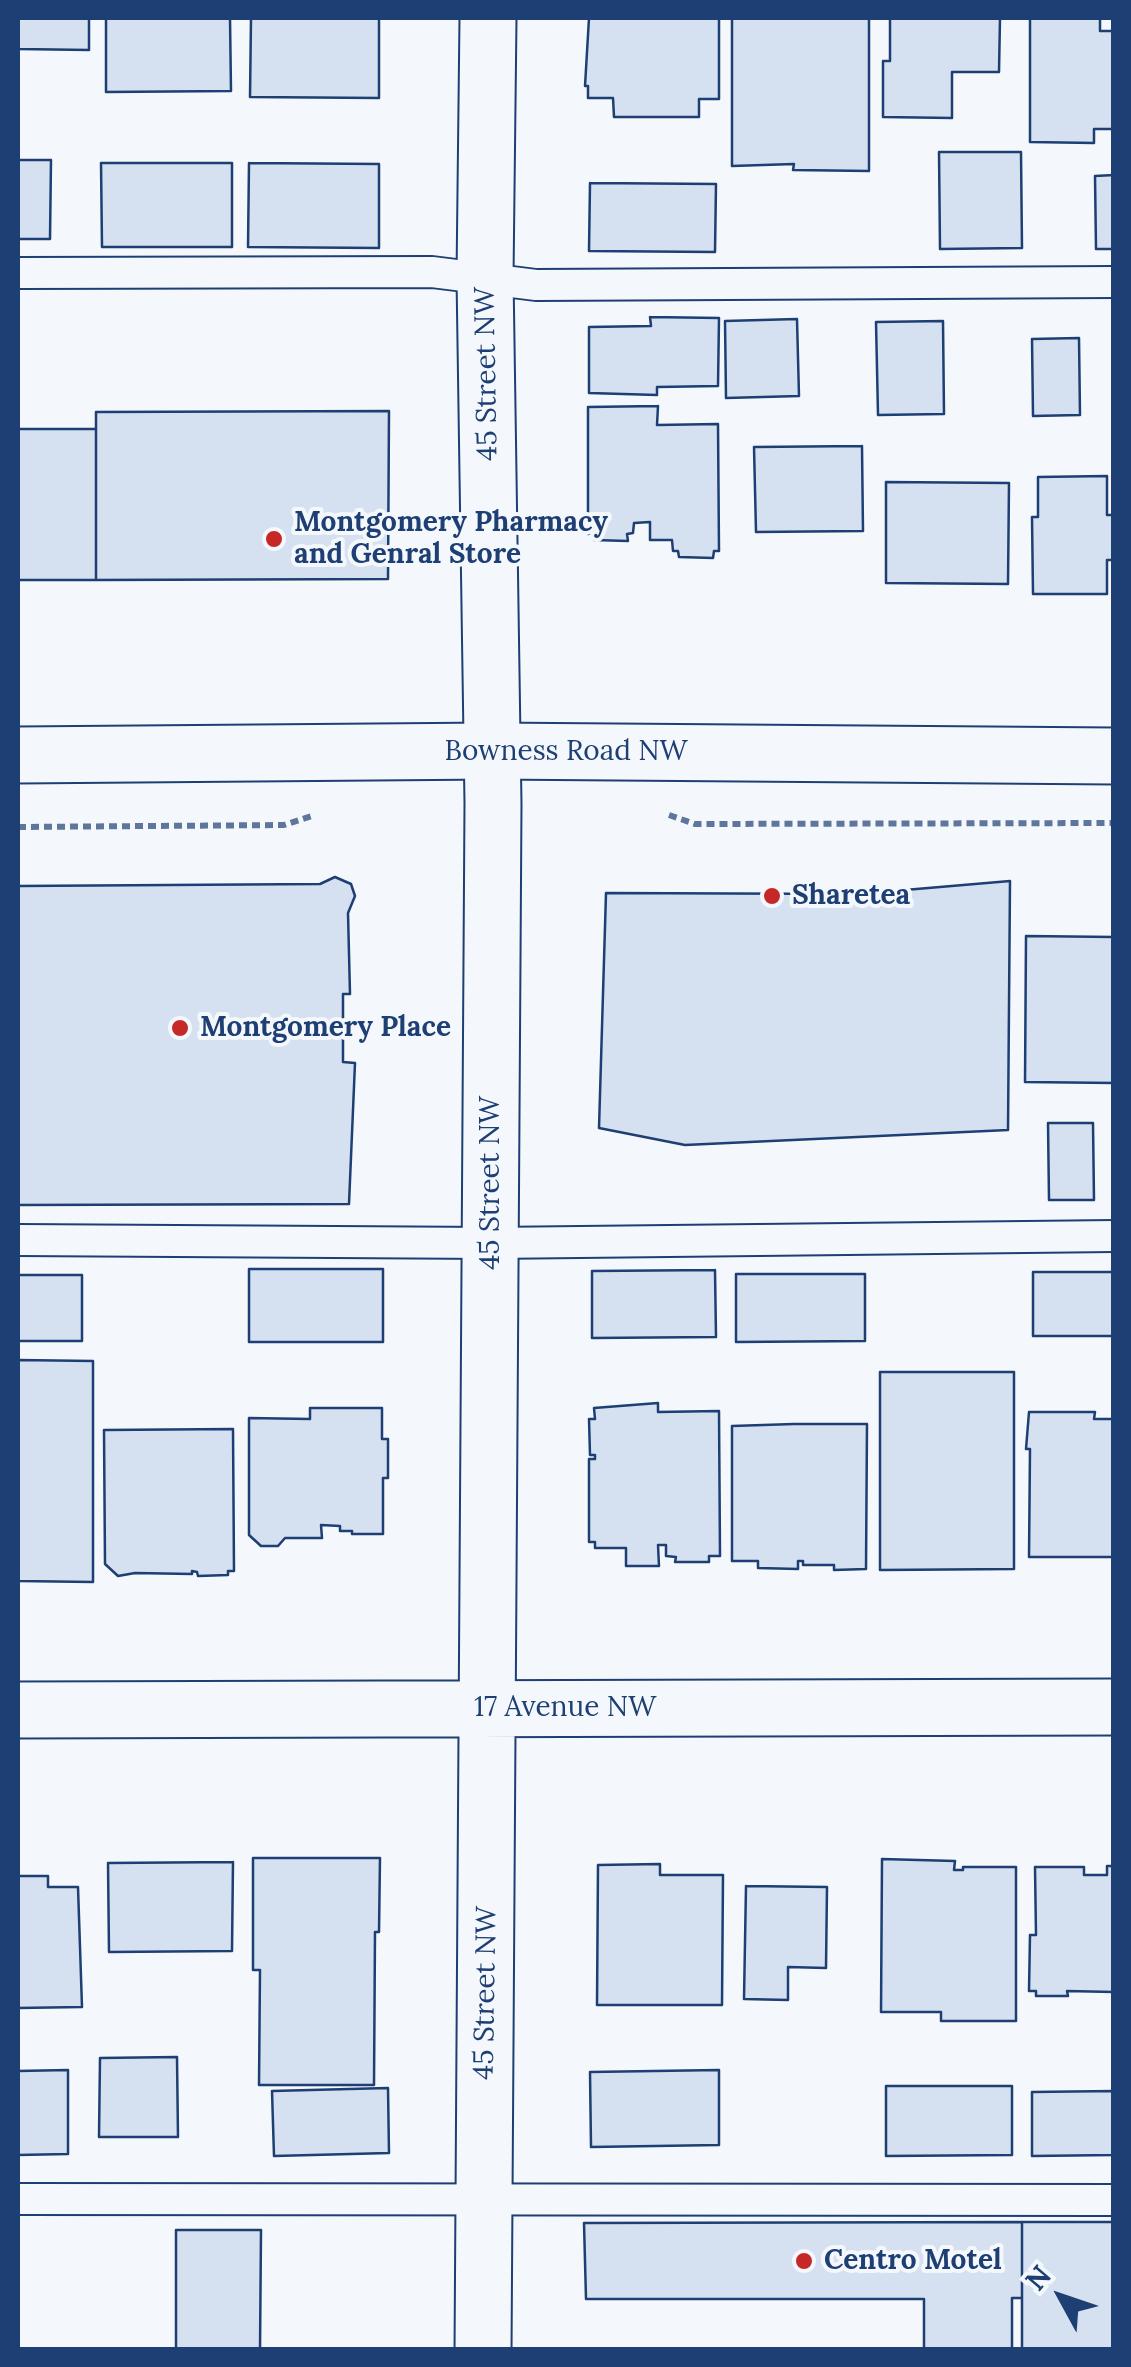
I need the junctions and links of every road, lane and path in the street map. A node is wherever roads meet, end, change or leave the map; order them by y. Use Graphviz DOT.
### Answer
graph roads {
  1 [pos="488,18"];
  2 [pos="18,274"];
  3 [pos="485,277"];
  4 [pos="1114,282"];
  5 [pos="492,751"];
  6 [pos="18,754"];
  7 [pos="1114,756"];
  8 [pos="328,810"];
  9 [pos="666,814"];
  10 [pos="1114,823"];
  11 [pos="18,827"];
  12 [pos="1114,1236"];
  13 [pos="18,1240"];
  14 [pos="491,1243"];
  15 [pos="1114,1707"];
  16 [pos="488,1708"];
  17 [pos="18,1710"];
  18 [pos="18,2199"];
  19 [pos="484,2200"];
  20 [pos="1114,2200"];
  21 [pos="483,2350"];
  1 -- 3 [label="street, 45 Street NW"];
  2 -- 3 [label="lane"];
  3 -- 4 [label="lane"];
  3 -- 5 [label="street, 45 Street NW"];
  5 -- 6 [label="street, Bowness Road NW"];
  5 -- 7 [label="street, Bowness Road NW"];
  5 -- 14 [label="street, 45 Street NW"];
  8 -- 11 [label="path"];
  9 -- 10 [label="path"];
  12 -- 14 [label="lane"];
  13 -- 14 [label="lane"];
  14 -- 16 [label="street, 45 Street NW"];
  15 -- 16 [label="street, 17 Avenue NW"];
  16 -- 17 [label="street, 17 Avenue NW"];
  16 -- 19 [label="street, 45 Street NW"];
  18 -- 19 [label="lane"];
  19 -- 20 [label="lane"];
  19 -- 21 [label="street, 45 Street NW"];
}
